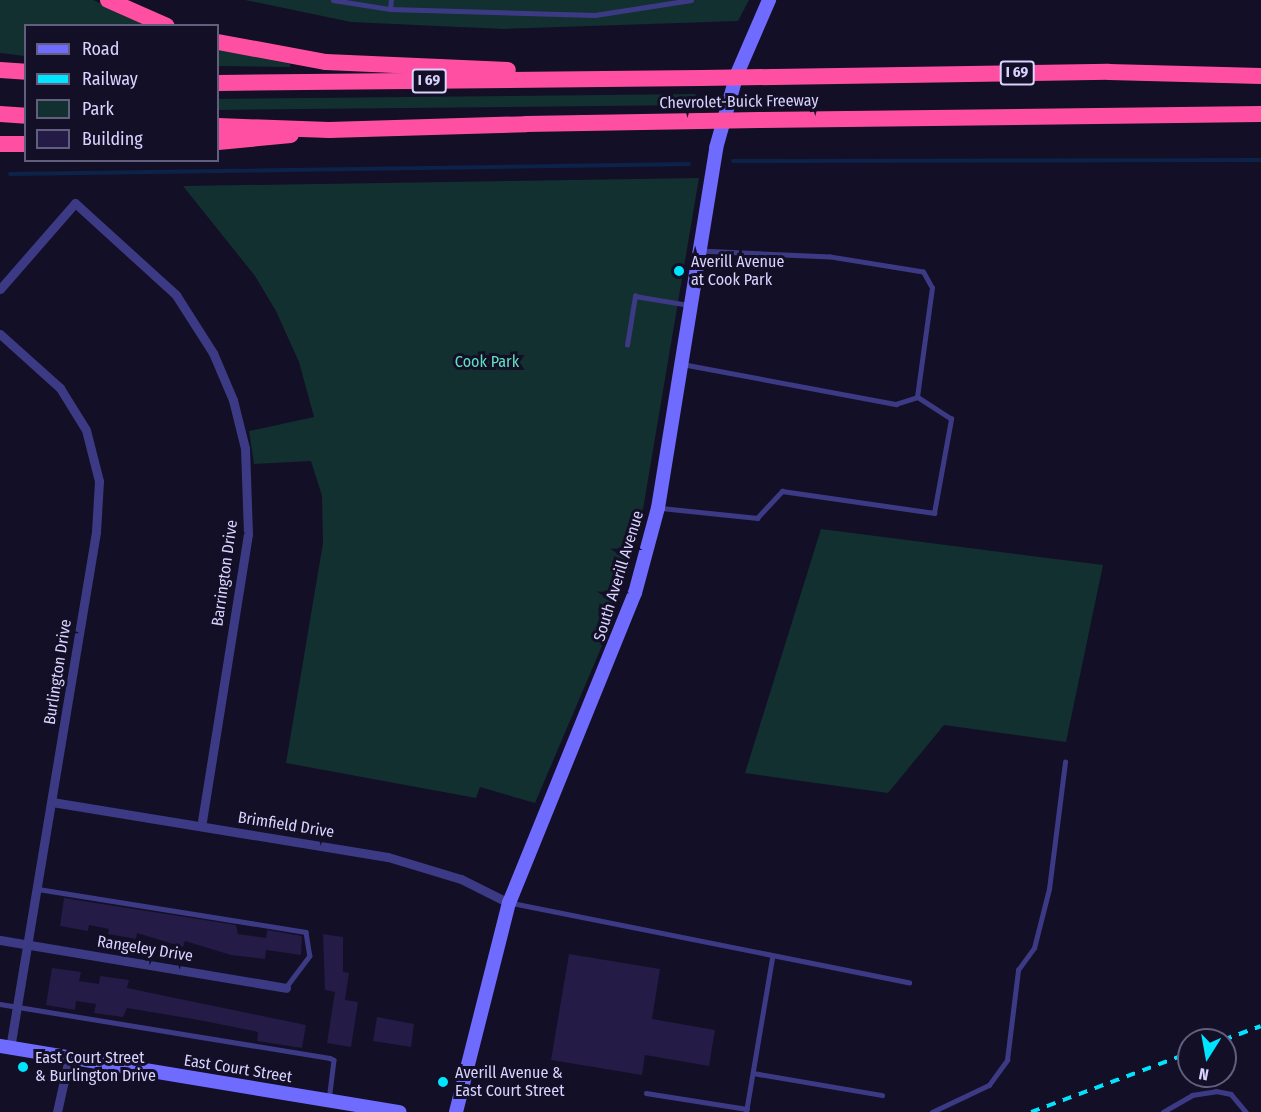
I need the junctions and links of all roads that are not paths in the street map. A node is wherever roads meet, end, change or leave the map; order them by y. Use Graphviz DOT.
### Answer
graph roads {
  1 [pos="108,0"];
  2 [pos="333,0"];
  3 [pos="391,0"];
  4 [pos="691,0"];
  5 [pos="769,0"];
  6 [pos="390,9"];
  7 [pos="162,24"];
  8 [pos="219,42"];
  9 [pos="0,70"];
  10 [pos="24,72"];
  11 [pos="1261,76"];
  12 [pos="641,78"];
  13 [pos="219,83"];
  14 [pos="0,114"];
  15 [pos="1261,114"];
  16 [pos="1165,115"];
  17 [pos="24,116"];
  18 [pos="1261,125"];
  19 [pos="219,126"];
  20 [pos="329,130"];
  21 [pos="219,142"];
  22 [pos="0,144"];
  23 [pos="24,144"];
  24 [pos="698,250"];
  25 [pos="0,289"];
  26 [pos="689,305"];
  27 [pos="0,334"];
  28 [pos="627,345"];
  29 [pos="680,364"];
  30 [pos="917,398"];
  31 [pos="658,508"];
  32 [pos="1065,762"];
  33 [pos="52,802"];
  34 [pos="201,826"];
  35 [pos="38,889"];
  36 [pos="509,903"];
  37 [pos="0,940"];
  38 [pos="29,945"];
  39 [pos="772,958"];
  40 [pos="909,982"];
  41 [pos="286,988"];
  42 [pos="0,1004"];
  43 [pos="17,1007"];
  44 [pos="5,1047"];
  45 [pos="69,1058"];
  46 [pos="753,1073"];
  47 [pos="646,1092"];
  48 [pos="882,1095"];
  49 [pos="328,1101"];
  50 [pos="747,1111"];
  51 [pos="57,1112"];
  52 [pos="400,1112"];
  53 [pos="456,1112"];
  54 [pos="932,1112"];
  55 [pos="1163,1112"];
  56 [pos="1246,1112"];
  1 -- 7 [label="highway"];
  2 -- 6 [label="lane"];
  3 -- 6 [label="lane"];
  4 -- 6 [label="lane"];
  5 -- 24 [label="street, South Averill Avenue"];
  8 -- 12 [label="highway"];
  9 -- 10 [label="highway"];
  11 -- 12 [label="highway, Chevrolet-Buick Freeway / I 69, bridge"];
  12 -- 13 [label="highway, Chevrolet-Buick Freeway / I 69"];
  14 -- 17 [label="highway"];
  15 -- 16 [label="highway, Chevrolet-Buick Freeway"];
  16 -- 18 [label="highway"];
  16 -- 20 [label="highway, Chevrolet-Buick Freeway, bridge"];
  19 -- 20 [label="highway, Chevrolet-Buick Freeway"];
  20 -- 21 [label="highway"];
  22 -- 23 [label="highway"];
  24 -- 26 [label="street, South Averill Avenue"];
  24 -- 30 [label="lane"];
  25 -- 34 [label="street, Barrington Drive"];
  26 -- 28 [label="lane"];
  26 -- 29 [label="street, South Averill Avenue"];
  27 -- 33 [label="street, Burlington Drive"];
  29 -- 30 [label="lane"];
  29 -- 31 [label="street, South Averill Avenue"];
  30 -- 31 [label="lane"];
  31 -- 36 [label="street, South Averill Avenue"];
  32 -- 54 [label="lane"];
  33 -- 34 [label="street, Brimfield Drive"];
  33 -- 35 [label="street, Burlington Drive"];
  34 -- 36 [label="street, Brimfield Drive"];
  35 -- 38 [label="street, Burlington Drive"];
  35 -- 41 [label="lane"];
  36 -- 39 [label="lane"];
  36 -- 53 [label="street, South Averill Avenue"];
  37 -- 38 [label="street, Rangeley Drive"];
  38 -- 41 [label="street, Rangeley Drive"];
  38 -- 43 [label="street, Burlington Drive"];
  39 -- 40 [label="lane"];
  39 -- 46 [label="lane"];
  42 -- 43 [label="lane"];
  43 -- 44 [label="street, Burlington Drive"];
  43 -- 49 [label="lane"];
  44 -- 45 [label="street, East Court Street"];
  45 -- 49 [label="street, East Court Street"];
  45 -- 51 [label="street"];
  46 -- 48 [label="lane"];
  46 -- 50 [label="lane"];
  47 -- 50 [label="lane"];
  49 -- 52 [label="street, East Court Street"];
  55 -- 56 [label="lane"];
}
